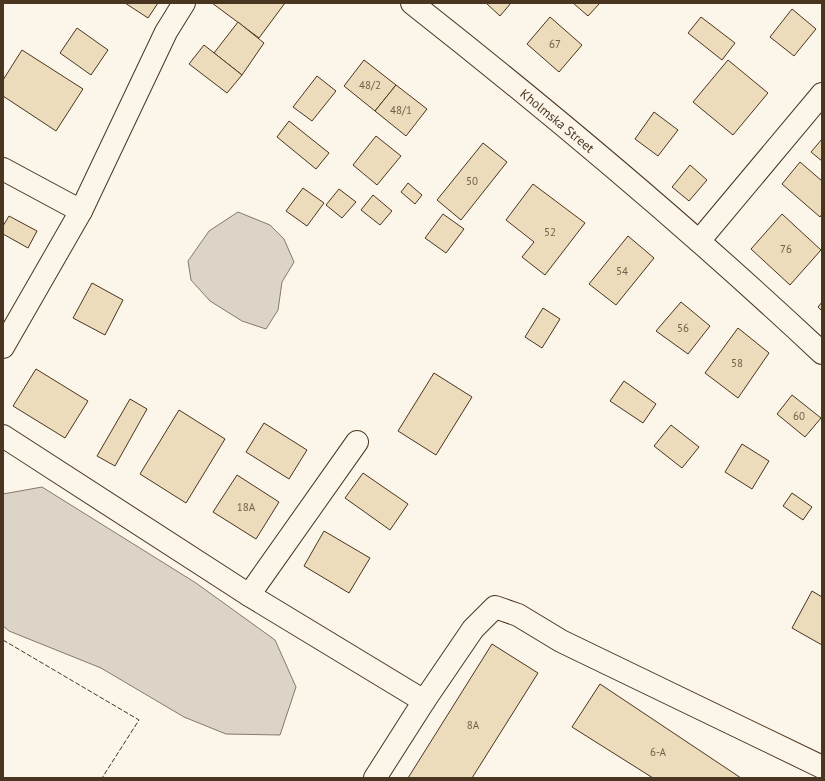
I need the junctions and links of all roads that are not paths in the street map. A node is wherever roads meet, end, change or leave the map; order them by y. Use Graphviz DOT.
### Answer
graph roads {
  1 [pos="184,3"];
  2 [pos="412,3"];
  3 [pos="822,94"];
  4 [pos="3,169"];
  5 [pos="81,211"];
  6 [pos="700,241"];
  7 [pos="3,347"];
  8 [pos="822,353"];
  9 [pos="3,436"];
  10 [pos="357,442"];
  11 [pos="249,595"];
  12 [pos="424,701"];
  13 [pos="822,767"];
  14 [pos="374,778"];
  1 -- 5 [label="street"];
  2 -- 6 [label="street, Kholmska Street"];
  3 -- 6 [label="street"];
  4 -- 5 [label="street"];
  5 -- 7 [label="street"];
  6 -- 8 [label="street, Kholmska Street"];
  9 -- 11 [label="street"];
  10 -- 11 [label="street"];
  11 -- 12 [label="street"];
  12 -- 13 [label="street"];
  12 -- 14 [label="street"];
}
